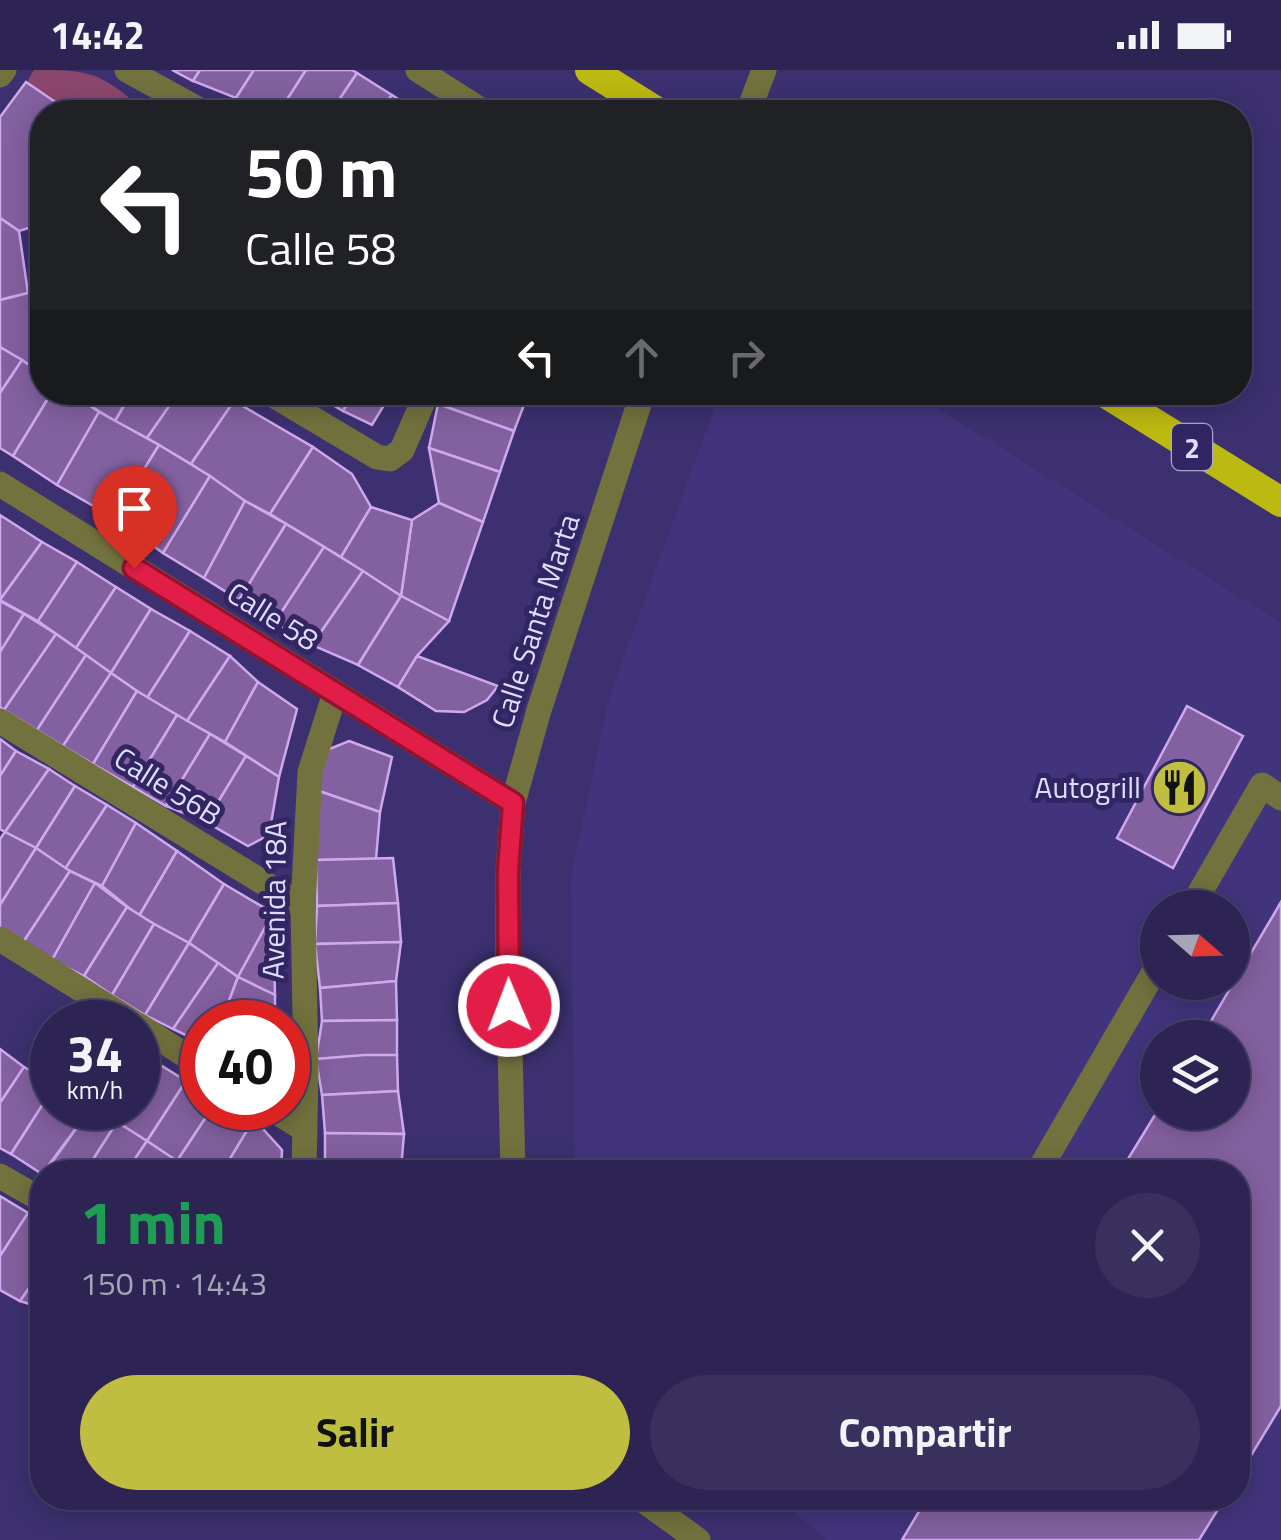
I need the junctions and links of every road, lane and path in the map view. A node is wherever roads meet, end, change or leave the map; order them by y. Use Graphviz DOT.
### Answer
graph roads {
  1 [pos="127,70"];
  2 [pos="418,70"];
  3 [pos="590,70"];
  4 [pos="764,70"];
  5 [pos="174,100"];
  6 [pos="465,100"];
  7 [pos="638,100"];
  8 [pos="753,100"];
  9 [pos="290,405"];
  10 [pos="421,405"];
  11 [pos="639,405"];
  12 [pos="1125,405"];
  13 [pos="0,484"];
  14 [pos="1281,502"];
  15 [pos="334,693"];
  16 [pos="0,720"];
  17 [pos="1281,798"];
  18 [pos="513,803"];
  19 [pos="1201,890"];
  20 [pos="303,907"];
  21 [pos="0,940"];
  22 [pos="1140,996"];
  23 [pos="96,1000"];
  24 [pos="305,1000"];
  25 [pos="304,1130"];
  26 [pos="304,1160"];
  27 [pos="513,1160"];
  28 [pos="1045,1160"];
  29 [pos="0,1176"];
  30 [pos="30,1193"];
  31 [pos="657,1510"];
  32 [pos="698,1540"];
  1 -- 5 [label="street"];
  2 -- 6 [label="street"];
  3 -- 7 [label="highway"];
  4 -- 8 [label="street"];
  9 -- 10 [label="street"];
  11 -- 18 [label="street, Calle Santa Marta"];
  12 -- 14 [label="highway, 2"];
  13 -- 15 [label="street, Calle 58"];
  15 -- 18 [label="street, Calle 58"];
  15 -- 20 [label="street, Avenida 18A"];
  16 -- 20 [label="street, Calle 56B"];
  17 -- 19 [label="street"];
  18 -- 27 [label="street, Calle Santa Marta"];
  20 -- 24 [label="street, Avenida 18A"];
  21 -- 23 [label="street"];
  22 -- 28 [label="street"];
  25 -- 26 [label="street, Avenida 18A"];
  29 -- 30 [label="street"];
  31 -- 32 [label="street"];
}
